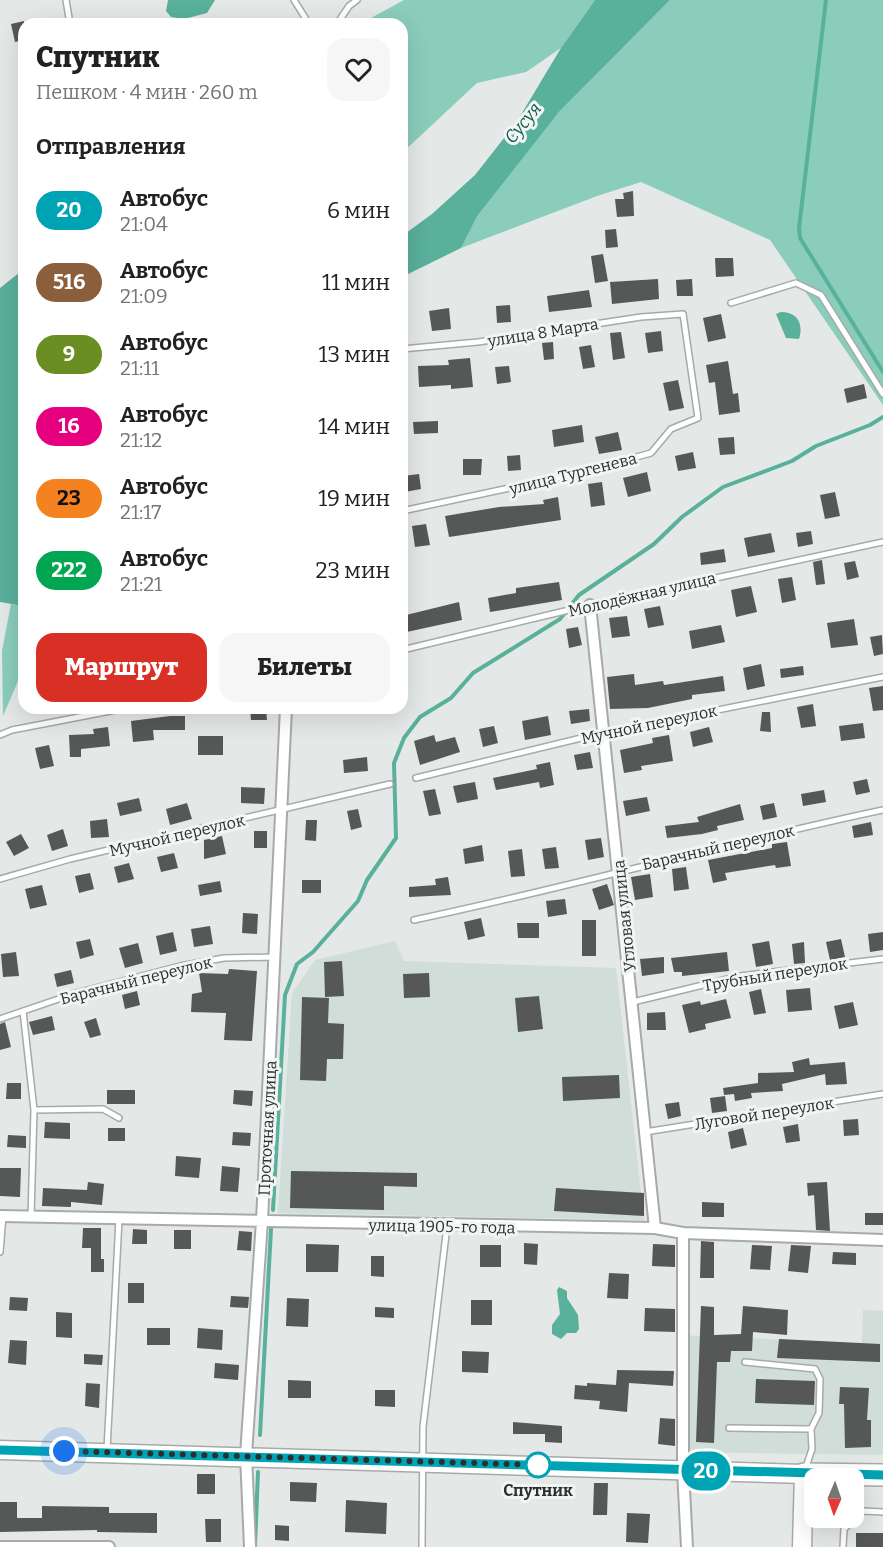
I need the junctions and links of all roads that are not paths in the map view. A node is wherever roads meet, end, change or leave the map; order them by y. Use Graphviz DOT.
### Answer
graph roads {
  1 [pos="66,0"];
  2 [pos="294,0"];
  3 [pos="357,0"];
  4 [pos="69,18"];
  5 [pos="305,18"];
  6 [pos="341,18"];
  7 [pos="730,303"];
  8 [pos="684,314"];
  9 [pos="408,348"];
  10 [pos="883,394"];
  11 [pos="408,510"];
  12 [pos="883,542"];
  13 [pos="590,605"];
  14 [pos="408,649"];
  15 [pos="883,676"];
  16 [pos="95,714"];
  17 [pos="286,714"];
  18 [pos="602,733"];
  19 [pos="0,735"];
  20 [pos="416,778"];
  21 [pos="390,784"];
  22 [pos="883,810"];
  23 [pos="282,811"];
  24 [pos="619,870"];
  25 [pos="0,879"];
  26 [pos="414,920"];
  27 [pos="276,957"];
  28 [pos="883,959"];
  29 [pos="633,1002"];
  30 [pos="22,1011"];
  31 [pos="0,1019"];
  32 [pos="883,1094"];
  33 [pos="34,1110"];
  34 [pos="119,1118"];
  35 [pos="645,1132"];
  36 [pos="1,1216"];
  37 [pos="31,1216"];
  38 [pos="119,1219"];
  39 [pos="262,1221"];
  40 [pos="447,1226"];
  41 [pos="655,1228"];
  42 [pos="683,1233"];
  43 [pos="883,1240"];
  44 [pos="0,1252"];
  45 [pos="745,1362"];
  46 [pos="729,1428"];
  47 [pos="811,1429"];
  48 [pos="0,1450"];
  49 [pos="107,1452"];
  50 [pos="246,1455"];
  51 [pos="422,1461"];
  52 [pos="806,1468"];
  53 [pos="683,1470"];
  54 [pos="804,1474"];
  55 [pos="864,1475"];
  56 [pos="883,1475"];
  57 [pos="883,1512"];
  58 [pos="0,1547"];
  59 [pos="109,1547"];
  60 [pos="250,1547"];
  61 [pos="422,1547"];
  62 [pos="687,1547"];
  63 [pos="802,1547"];
  64 [pos="843,1547"];
  1 -- 4 [label="lane"];
  2 -- 5 [label="lane"];
  3 -- 6 [label="lane"];
  7 -- 10 [label="lane"];
  8 -- 9 [label="lane, улица 8 Марта"];
  8 -- 11 [label="lane, улица Тургенева"];
  12 -- 13 [label="lane, Молодёжная улица"];
  13 -- 14 [label="lane, Молодёжная улица"];
  13 -- 18 [label="street, Угловая улица"];
  15 -- 18 [label="lane, Мучной переулок"];
  16 -- 19 [label="lane"];
  17 -- 23 [label="street, Проточная улица"];
  18 -- 20 [label="lane, Мучной переулок"];
  18 -- 24 [label="street, Угловая улица"];
  21 -- 23 [label="lane, Мучной переулок"];
  22 -- 24 [label="lane, Барачный переулок"];
  23 -- 25 [label="lane, Мучной переулок"];
  23 -- 27 [label="street, Проточная улица"];
  24 -- 26 [label="lane, Барачный переулок"];
  24 -- 29 [label="street, Угловая улица"];
  27 -- 30 [label="lane, Барачный переулок"];
  27 -- 39 [label="street, Проточная улица"];
  28 -- 29 [label="lane, Трубный переулок"];
  29 -- 35 [label="street, Угловая улица"];
  30 -- 31 [label="lane, Барачный переулок"];
  30 -- 33 [label="lane"];
  32 -- 35 [label="lane, Луговой переулок"];
  33 -- 34 [label="lane"];
  33 -- 37 [label="lane"];
  35 -- 41 [label="street, Угловая улица"];
  36 -- 37 [label="street, улица 1905-го года"];
  36 -- 44 [label="lane"];
  37 -- 38 [label="street, улица 1905-го года"];
  38 -- 39 [label="street, улица 1905-го года"];
  38 -- 49 [label="lane"];
  39 -- 40 [label="street, улица 1905-го года"];
  39 -- 50 [label="street, Проточная улица"];
  40 -- 41 [label="street, улица 1905-го года"];
  40 -- 51 [label="lane"];
  41 -- 42 [label="street, улица 1905-го года"];
  42 -- 43 [label="street, улица 1905-го года"];
  42 -- 53 [label="street"];
  45 -- 47 [label="lane"];
  46 -- 47 [label="lane"];
  47 -- 52 [label="lane"];
  48 -- 49 [label="main road"];
  49 -- 50 [label="main road"];
  50 -- 51 [label="main road"];
  50 -- 60 [label="street, Проточная улица"];
  51 -- 53 [label="main road"];
  51 -- 61 [label="lane"];
  53 -- 54 [label="main road"];
  53 -- 62 [label="street"];
  54 -- 63 [label="main road"];
  55 -- 56 [label="highway"];
  57 -- 64 [label="lane"];
  58 -- 59 [label="street"];
}
